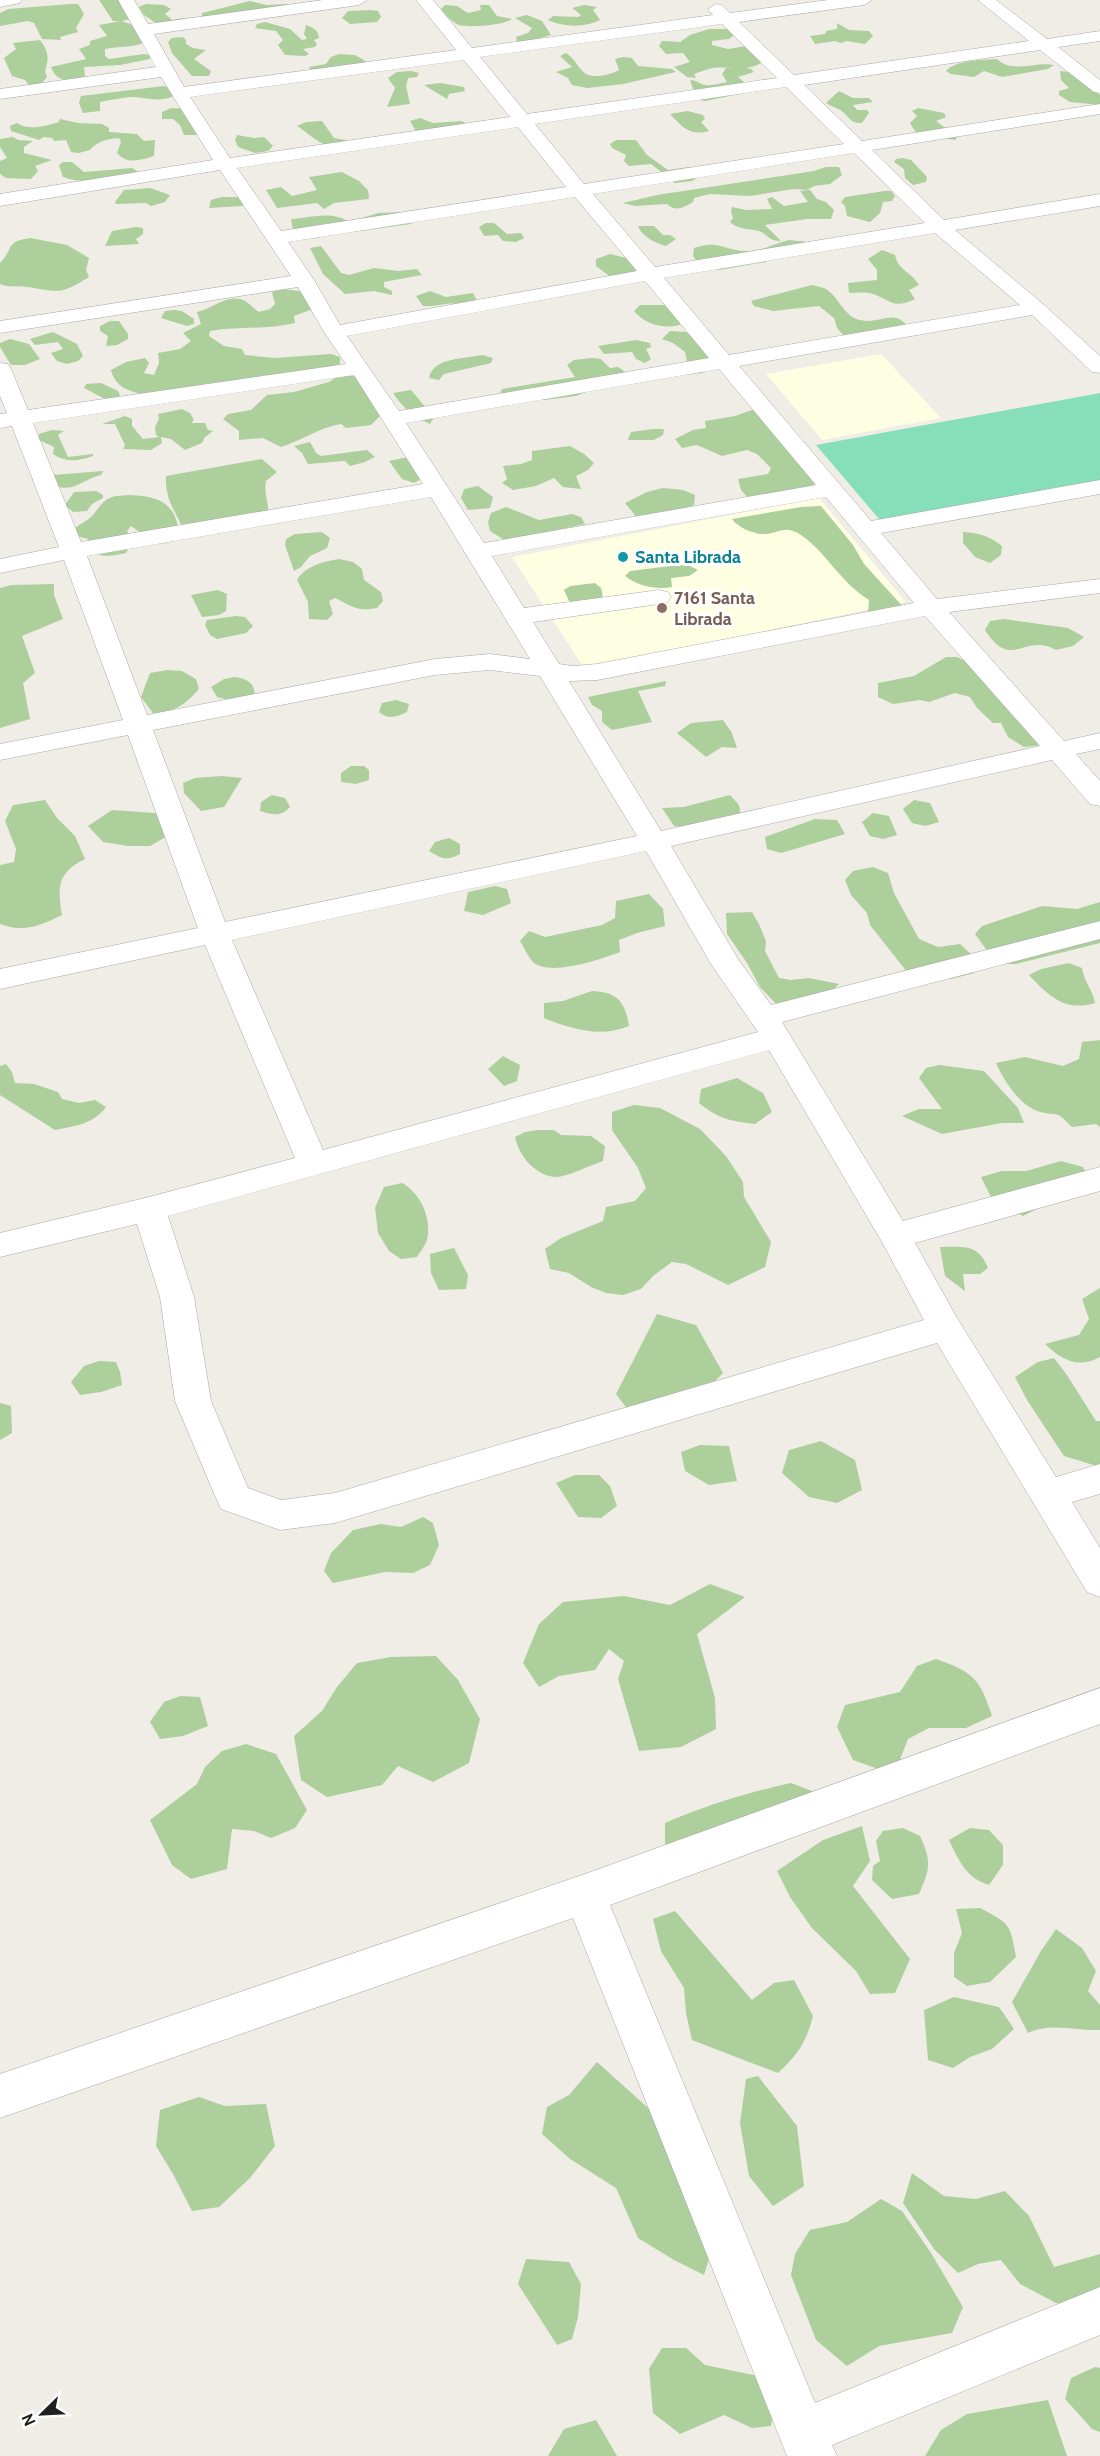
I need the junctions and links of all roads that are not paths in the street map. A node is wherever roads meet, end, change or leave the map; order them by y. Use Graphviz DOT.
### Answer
graph roads {
  1 [pos="14,0"];
  2 [pos="126,0"];
  3 [pos="359,0"];
  4 [pos="424,0"];
  5 [pos="705,0"];
  6 [pos="864,0"];
  7 [pos="986,0"];
  8 [pos="0,2"];
  9 [pos="728,20"];
  10 [pos="143,30"];
  11 [pos="1100,36"];
  12 [pos="1041,43"];
  13 [pos="469,55"];
  14 [pos="174,82"];
  15 [pos="791,83"];
  16 [pos="1100,88"];
  17 [pos="0,94"];
  18 [pos="1100,109"];
  19 [pos="525,120"];
  20 [pos="858,148"];
  21 [pos="225,164"];
  22 [pos="579,190"];
  23 [pos="0,200"];
  24 [pos="1100,200"];
  25 [pos="940,226"];
  26 [pos="275,238"];
  27 [pos="652,274"];
  28 [pos="304,280"];
  29 [pos="1036,308"];
  30 [pos="0,327"];
  31 [pos="334,332"];
  32 [pos="726,361"];
  33 [pos="1100,367"];
  34 [pos="360,368"];
  35 [pos="0,369"];
  36 [pos="392,419"];
  37 [pos="10,420"];
  38 [pos="1100,487"];
  39 [pos="436,489"];
  40 [pos="831,489"];
  41 [pos="866,529"];
  42 [pos="73,551"];
  43 [pos="477,551"];
  44 [pos="0,566"];
  45 [pos="1100,586"];
  46 [pos="659,597"];
  47 [pos="931,606"];
  48 [pos="516,617"];
  49 [pos="548,670"];
  50 [pos="138,725"];
  51 [pos="1100,741"];
  52 [pos="1058,751"];
  53 [pos="0,752"];
  54 [pos="1100,798"];
  55 [pos="654,841"];
  56 [pos="1100,930"];
  57 [pos="215,934"];
  58 [pos="0,979"];
  59 [pos="770,1027"];
  60 [pos="314,1165"];
  61 [pos="1100,1179"];
  62 [pos="149,1209"];
  63 [pos="895,1236"];
  64 [pos="0,1245"];
  65 [pos="945,1327"];
  66 [pos="1100,1479"];
  67 [pos="1046,1495"];
  68 [pos="1100,1581"];
  69 [pos="1100,1706"];
  70 [pos="585,1894"];
  71 [pos="0,2096"];
  72 [pos="1100,2311"];
  73 [pos="807,2445"];
  1 -- 8 [label="street"];
  2 -- 10 [label="street"];
  3 -- 10 [label="street"];
  4 -- 13 [label="street"];
  5 -- 9 [label="street"];
  6 -- 9 [label="street"];
  7 -- 12 [label="street"];
  9 -- 13 [label="street"];
  9 -- 15 [label="street"];
  10 -- 14 [label="street"];
  11 -- 12 [label="street"];
  12 -- 15 [label="street"];
  12 -- 16 [label="street"];
  13 -- 14 [label="street"];
  13 -- 19 [label="street"];
  14 -- 17 [label="street"];
  14 -- 21 [label="street"];
  15 -- 19 [label="street"];
  15 -- 20 [label="street"];
  18 -- 20 [label="street"];
  19 -- 21 [label="street"];
  19 -- 22 [label="street"];
  20 -- 22 [label="street"];
  20 -- 25 [label="street"];
  21 -- 23 [label="street"];
  21 -- 26 [label="street"];
  22 -- 26 [label="street"];
  22 -- 27 [label="street"];
  24 -- 25 [label="street"];
  25 -- 27 [label="street"];
  25 -- 29 [label="street"];
  26 -- 28 [label="street"];
  27 -- 31 [label="street"];
  27 -- 32 [label="street"];
  28 -- 30 [label="street"];
  28 -- 31 [label="street"];
  29 -- 32 [label="street"];
  29 -- 33 [label="street"];
  31 -- 34 [label="street"];
  32 -- 36 [label="street"];
  32 -- 40 [label="street"];
  34 -- 36 [label="street"];
  34 -- 37 [label="street"];
  35 -- 37 [label="street"];
  36 -- 39 [label="street"];
  37 -- 42 [label="street"];
  38 -- 41 [label="street"];
  39 -- 42 [label="street"];
  39 -- 43 [label="street"];
  40 -- 41 [label="street"];
  40 -- 43 [label="street"];
  41 -- 47 [label="street"];
  42 -- 44 [label="street"];
  42 -- 50 [label="street"];
  43 -- 48 [label="street"];
  45 -- 47 [label="street"];
  46 -- 48 [label="street"];
  47 -- 49 [label="street"];
  47 -- 52 [label="street"];
  48 -- 49 [label="street"];
  49 -- 50 [label="street"];
  49 -- 55 [label="street"];
  50 -- 53 [label="street"];
  50 -- 57 [label="street"];
  51 -- 52 [label="street"];
  52 -- 54 [label="street"];
  52 -- 55 [label="street"];
  55 -- 57 [label="street"];
  55 -- 59 [label="street"];
  56 -- 59 [label="street"];
  57 -- 58 [label="street"];
  57 -- 60 [label="street"];
  59 -- 60 [label="street"];
  59 -- 63 [label="street"];
  60 -- 62 [label="street"];
  61 -- 63 [label="street"];
  62 -- 64 [label="street"];
  62 -- 65 [label="street"];
  63 -- 65 [label="street"];
  65 -- 67 [label="street"];
  66 -- 67 [label="street"];
  67 -- 68 [label="street"];
  69 -- 70 [label="street"];
  70 -- 71 [label="street"];
  70 -- 73 [label="street"];
  72 -- 73 [label="street"];
}
